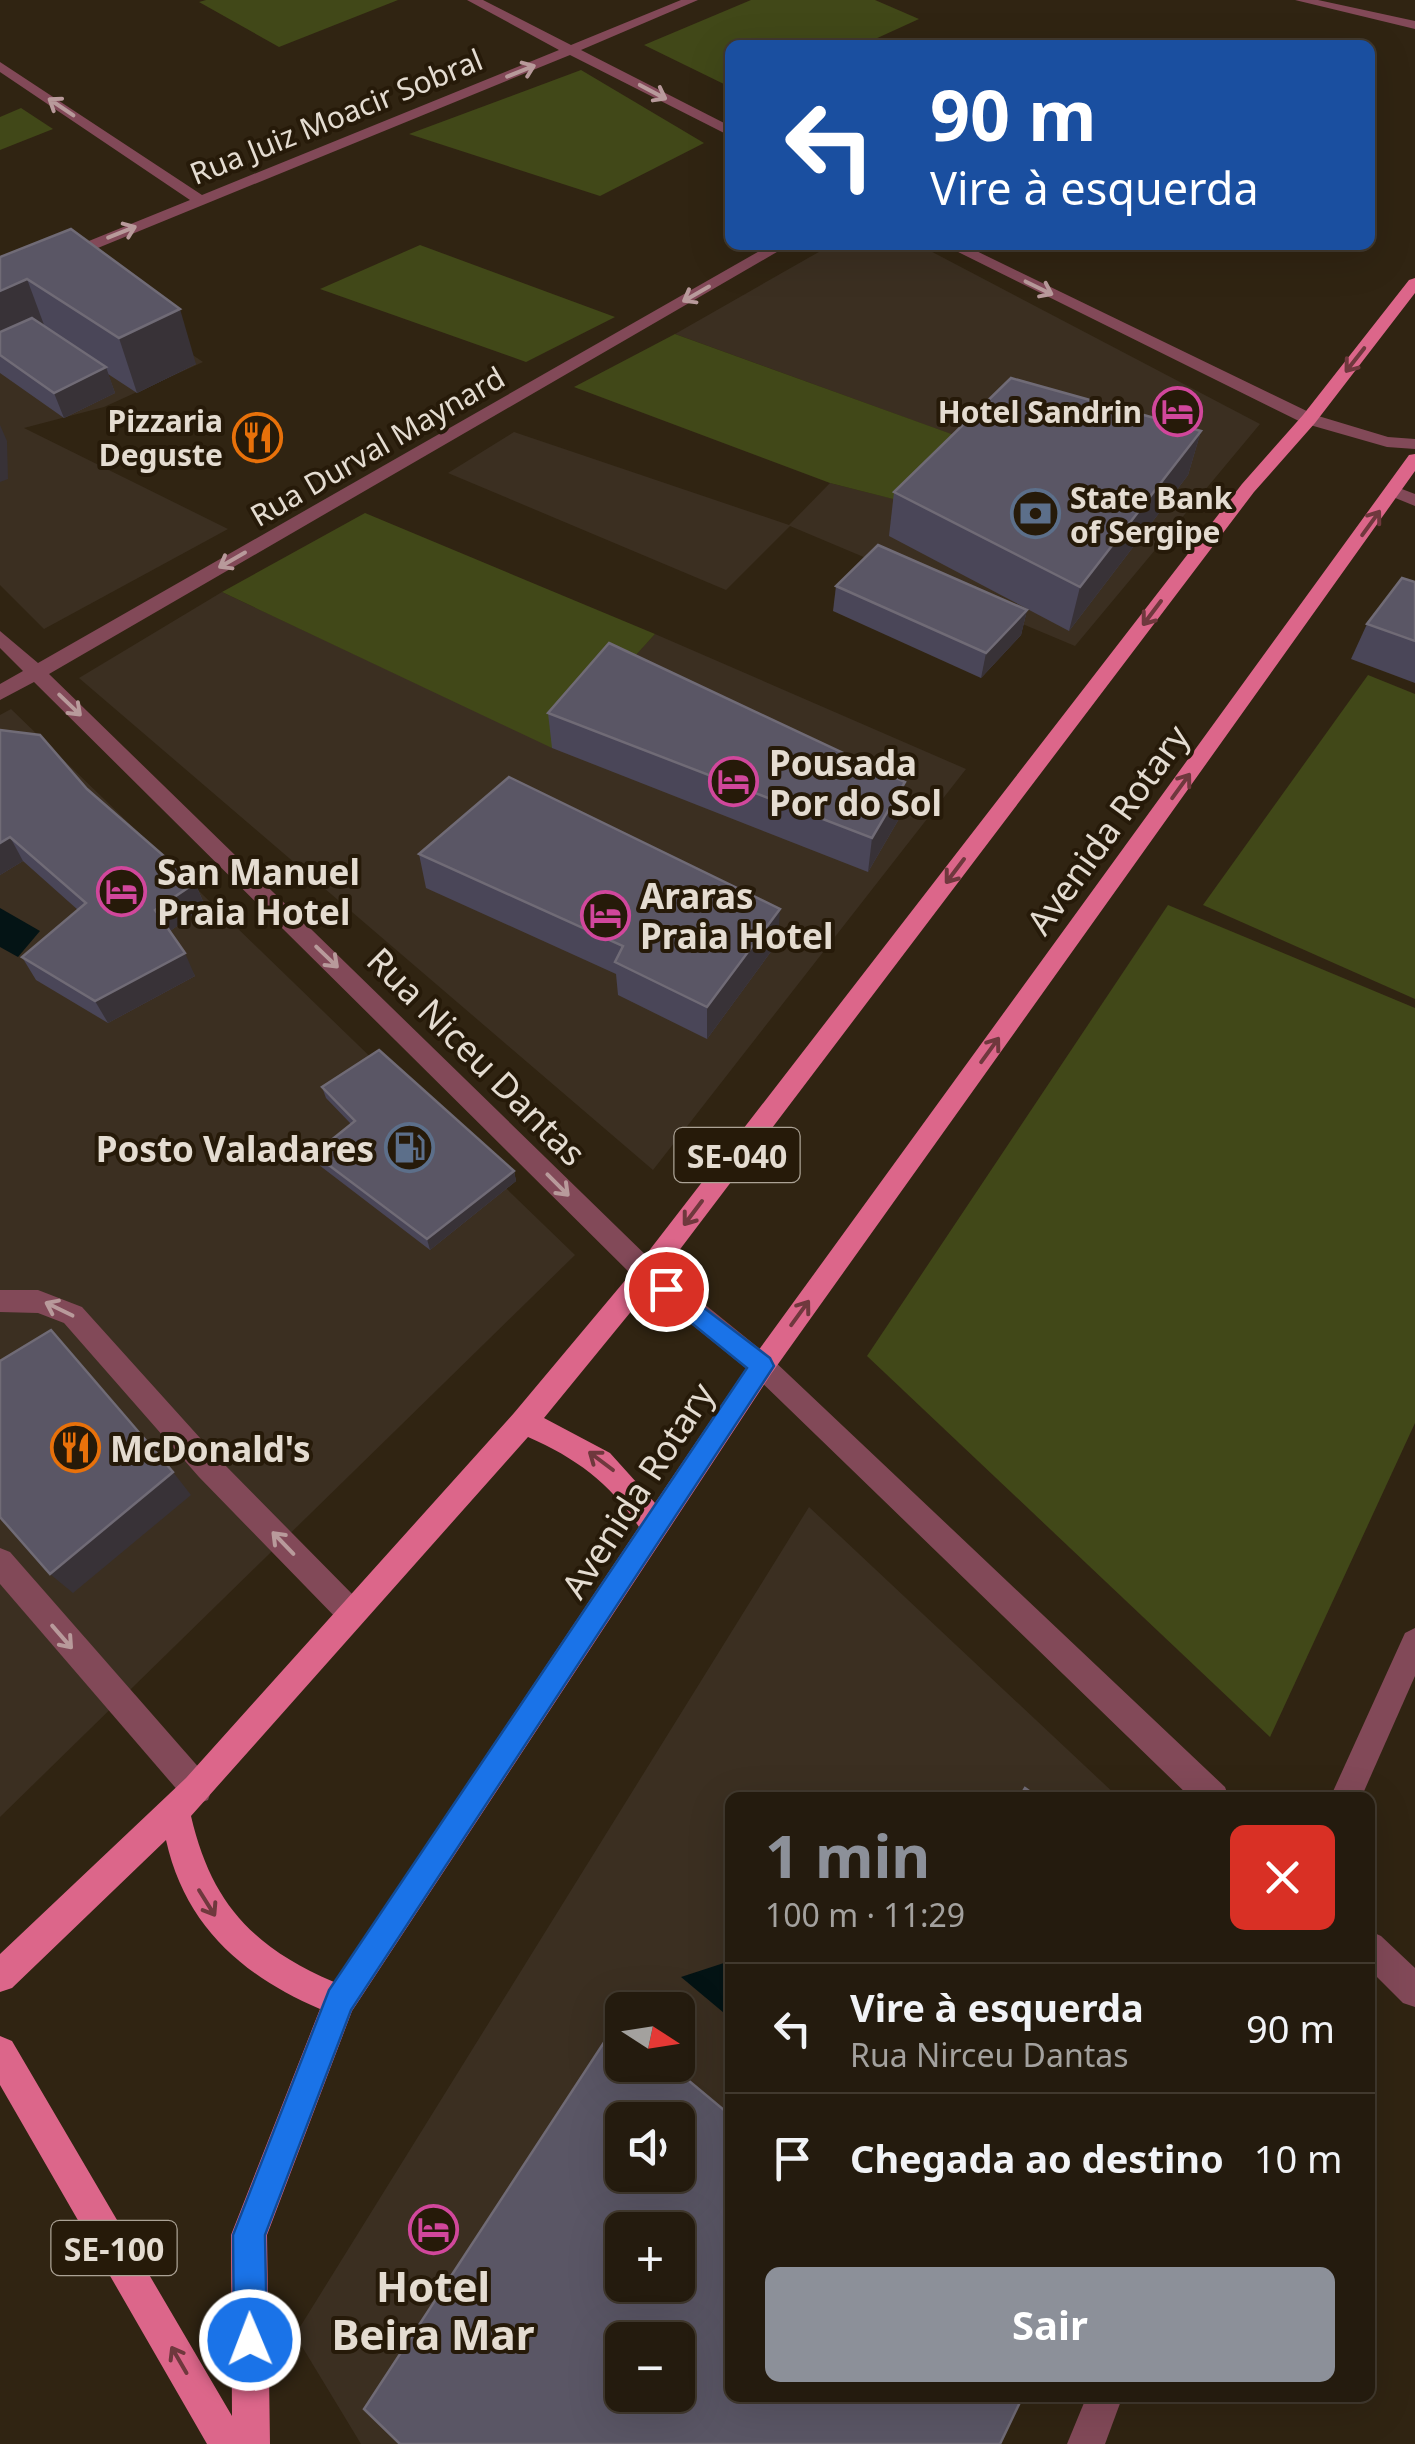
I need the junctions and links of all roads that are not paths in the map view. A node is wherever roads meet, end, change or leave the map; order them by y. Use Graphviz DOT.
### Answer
graph roads {
  1 [pos="473,0"];
  2 [pos="692,0"];
  3 [pos="1301,0"];
  4 [pos="1358,0"];
  5 [pos="1415,12"];
  6 [pos="1415,24"];
  7 [pos="572,50"];
  8 [pos="0,66"];
  9 [pos="725,129"];
  10 [pos="200,200"];
  11 [pos="772,250"];
  12 [pos="962,250"];
  13 [pos="0,283"];
  14 [pos="1415,283"];
  15 [pos="1310,419"];
  16 [pos="1415,444"];
  17 [pos="1415,459"];
  18 [pos="1405,496"];
  19 [pos="0,637"];
  20 [pos="36,673"];
  21 [pos="0,694"];
  22 [pos="646,1274"];
  23 [pos="0,1301"];
  24 [pos="762,1366"];
  25 [pos="524,1422"];
  26 [pos="655,1528"];
  27 [pos="0,1562"];
  28 [pos="351,1613"];
  29 [pos="1415,1644"];
  30 [pos="197,1788"];
  31 [pos="1208,1792"];
  32 [pos="1348,1792"];
  33 [pos="175,1813"];
  34 [pos="1375,1952"];
  35 [pos="0,1976"];
  36 [pos="1415,1990"];
  37 [pos="340,2001"];
  38 [pos="0,2053"];
  39 [pos="1102,2402"];
  40 [pos="228,2444"];
  41 [pos="252,2444"];
  42 [pos="1086,2444"];
  1 -- 7 [label="street"];
  2 -- 7 [label="street, Rua Juiz Moacir Sobral"];
  3 -- 6 [label="street"];
  4 -- 5 [label="street"];
  7 -- 9 [label="street, one-way"];
  10 -- 7 [label="street, Rua Juiz Moacir Sobral, one-way"];
  10 -- 8 [label="street, one-way"];
  13 -- 10 [label="street, Rua Juiz Moacir Sobral, one-way"];
  11 -- 20 [label="street, Rua Durval Maynard, one-way"];
  12 -- 15 [label="street, one-way"];
  14 -- 15 [label="main road, SE-040, one-way"];
  15 -- 16 [label="street"];
  15 -- 22 [label="main road, SE-040, one-way"];
  17 -- 18 [label="main road, Avenida Rotary"];
  24 -- 18 [label="main road, Avenida Rotary, one-way"];
  19 -- 20 [label="street, Rua Niceu Dantas"];
  20 -- 21 [label="street, Rua Durval Maynard"];
  20 -- 22 [label="street, Rua Niceu Dantas, one-way"];
  22 -- 24 [label="street, Rua Niceu Dantas"];
  22 -- 25 [label="main road, SE-040"];
  28 -- 23 [label="street, one-way"];
  24 -- 26 [label="main road, Avenida Rotary"];
  24 -- 31 [label="street, Rua Niceu Dantas"];
  26 -- 25 [label="main road, one-way"];
  25 -- 28 [label="main road, SE-040"];
  26 -- 37 [label="main road, Avenida Rotary"];
  27 -- 30 [label="street, one-way"];
  28 -- 30 [label="main road, SE-040"];
  29 -- 32 [label="street"];
  30 -- 33 [label="main road, SE-040"];
  33 -- 35 [label="main road, SE-040"];
  33 -- 37 [label="main road, one-way"];
  34 -- 36 [label="street"];
  37 -- 41 [label="main road, Avenida Rotary"];
  40 -- 38 [label="main road, SE-100, one-way"];
  39 -- 42 [label="street"];
}
